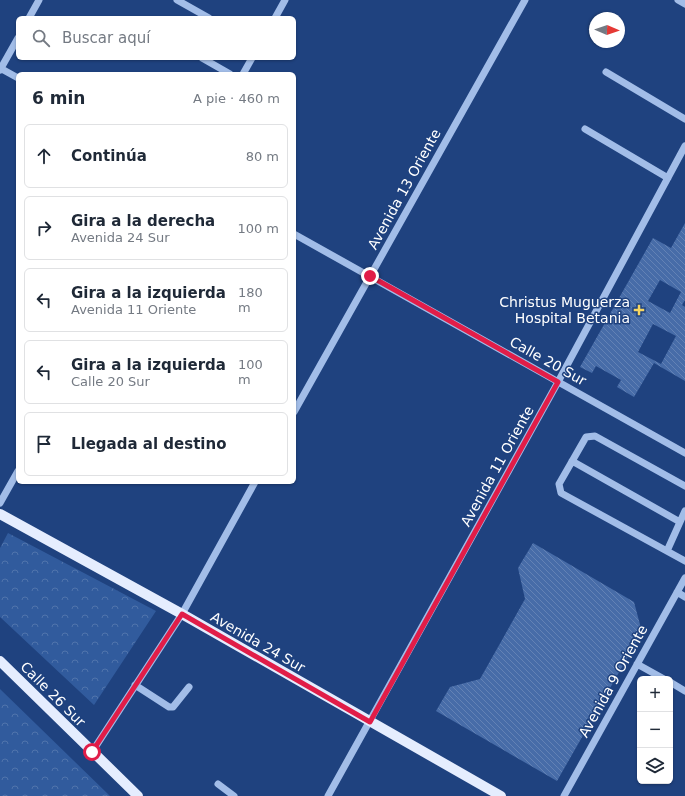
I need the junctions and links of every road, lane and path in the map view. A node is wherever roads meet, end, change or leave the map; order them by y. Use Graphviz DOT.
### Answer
graph roads {
  1 [pos="39,0"];
  2 [pos="177,0"];
  3 [pos="285,0"];
  4 [pos="525,0"];
  5 [pos="678,0"];
  6 [pos="685,4"];
  7 [pos="30,16"];
  8 [pos="205,16"];
  9 [pos="276,16"];
  10 [pos="16,41"];
  11 [pos="206,60"];
  12 [pos="251,60"];
  13 [pos="0,69"];
  14 [pos="226,72"];
  15 [pos="244,72"];
  16 [pos="606,72"];
  17 [pos="16,77"];
  18 [pos="685,120"];
  19 [pos="585,129"];
  20 [pos="685,146"];
  21 [pos="668,178"];
  22 [pos="296,235"];
  23 [pos="370,276"];
  24 [pos="558,382"];
  25 [pos="296,408"];
  26 [pos="685,453"];
  27 [pos="572,461"];
  28 [pos="16,475"];
  29 [pos="254,484"];
  30 [pos="685,486"];
  31 [pos="0,503"];
  32 [pos="685,511"];
  33 [pos="0,514"];
  34 [pos="680,522"];
  35 [pos="667,551"];
  36 [pos="685,561"];
  37 [pos="685,578"];
  38 [pos="677,592"];
  39 [pos="685,597"];
  40 [pos="182,614"];
  41 [pos="0,661"];
  42 [pos="637,664"];
  43 [pos="659,676"];
  44 [pos="673,684"];
  45 [pos="135,685"];
  46 [pos="189,687"];
  47 [pos="685,691"];
  48 [pos="370,722"];
  49 [pos="92,752"];
  50 [pos="218,784"];
  51 [pos="138,796"];
  52 [pos="234,796"];
  53 [pos="328,796"];
  54 [pos="501,796"];
  55 [pos="564,796"];
  1 -- 7 [label="street"];
  2 -- 8 [label="street"];
  3 -- 9 [label="street"];
  4 -- 23 [label="street, Avenida 13 Oriente"];
  5 -- 6 [label="street"];
  10 -- 13 [label="street"];
  11 -- 14 [label="street"];
  12 -- 15 [label="street"];
  13 -- 17 [label="street"];
  16 -- 18 [label="street"];
  19 -- 21 [label="street"];
  20 -- 21 [label="street, Avenida 11 Oriente"];
  21 -- 24 [label="street, Avenida 11 Oriente"];
  22 -- 23 [label="street, Calle 20 Sur"];
  23 -- 24 [label="street, Calle 20 Sur"];
  23 -- 25 [label="street, Avenida 13 Oriente"];
  24 -- 26 [label="street, Calle 20 Sur"];
  24 -- 48 [label="street, Avenida 11 Oriente"];
  27 -- 30 [label="street"];
  27 -- 34 [label="street"];
  27 -- 35 [label="street"];
  28 -- 31 [label="street"];
  29 -- 40 [label="street"];
  32 -- 34 [label="street"];
  33 -- 40 [label="main road, Avenida 24 Sur"];
  34 -- 35 [label="street"];
  35 -- 36 [label="street"];
  37 -- 38 [label="street, Avenida 9 Oriente"];
  38 -- 39 [label="street"];
  38 -- 42 [label="street, Avenida 9 Oriente"];
  40 -- 45 [label="street"];
  40 -- 48 [label="main road, Avenida 24 Sur"];
  41 -- 49 [label="main road, Calle 26 Sur"];
  42 -- 43 [label="street"];
  42 -- 55 [label="street, Avenida 9 Oriente"];
  44 -- 47 [label="street"];
  45 -- 46 [label="street"];
  45 -- 49 [label="street"];
  48 -- 53 [label="street, Avenida 11 Oriente"];
  48 -- 54 [label="main road, Avenida 24 Sur"];
  49 -- 51 [label="main road, Calle 26 Sur"];
  50 -- 52 [label="street"];
}
